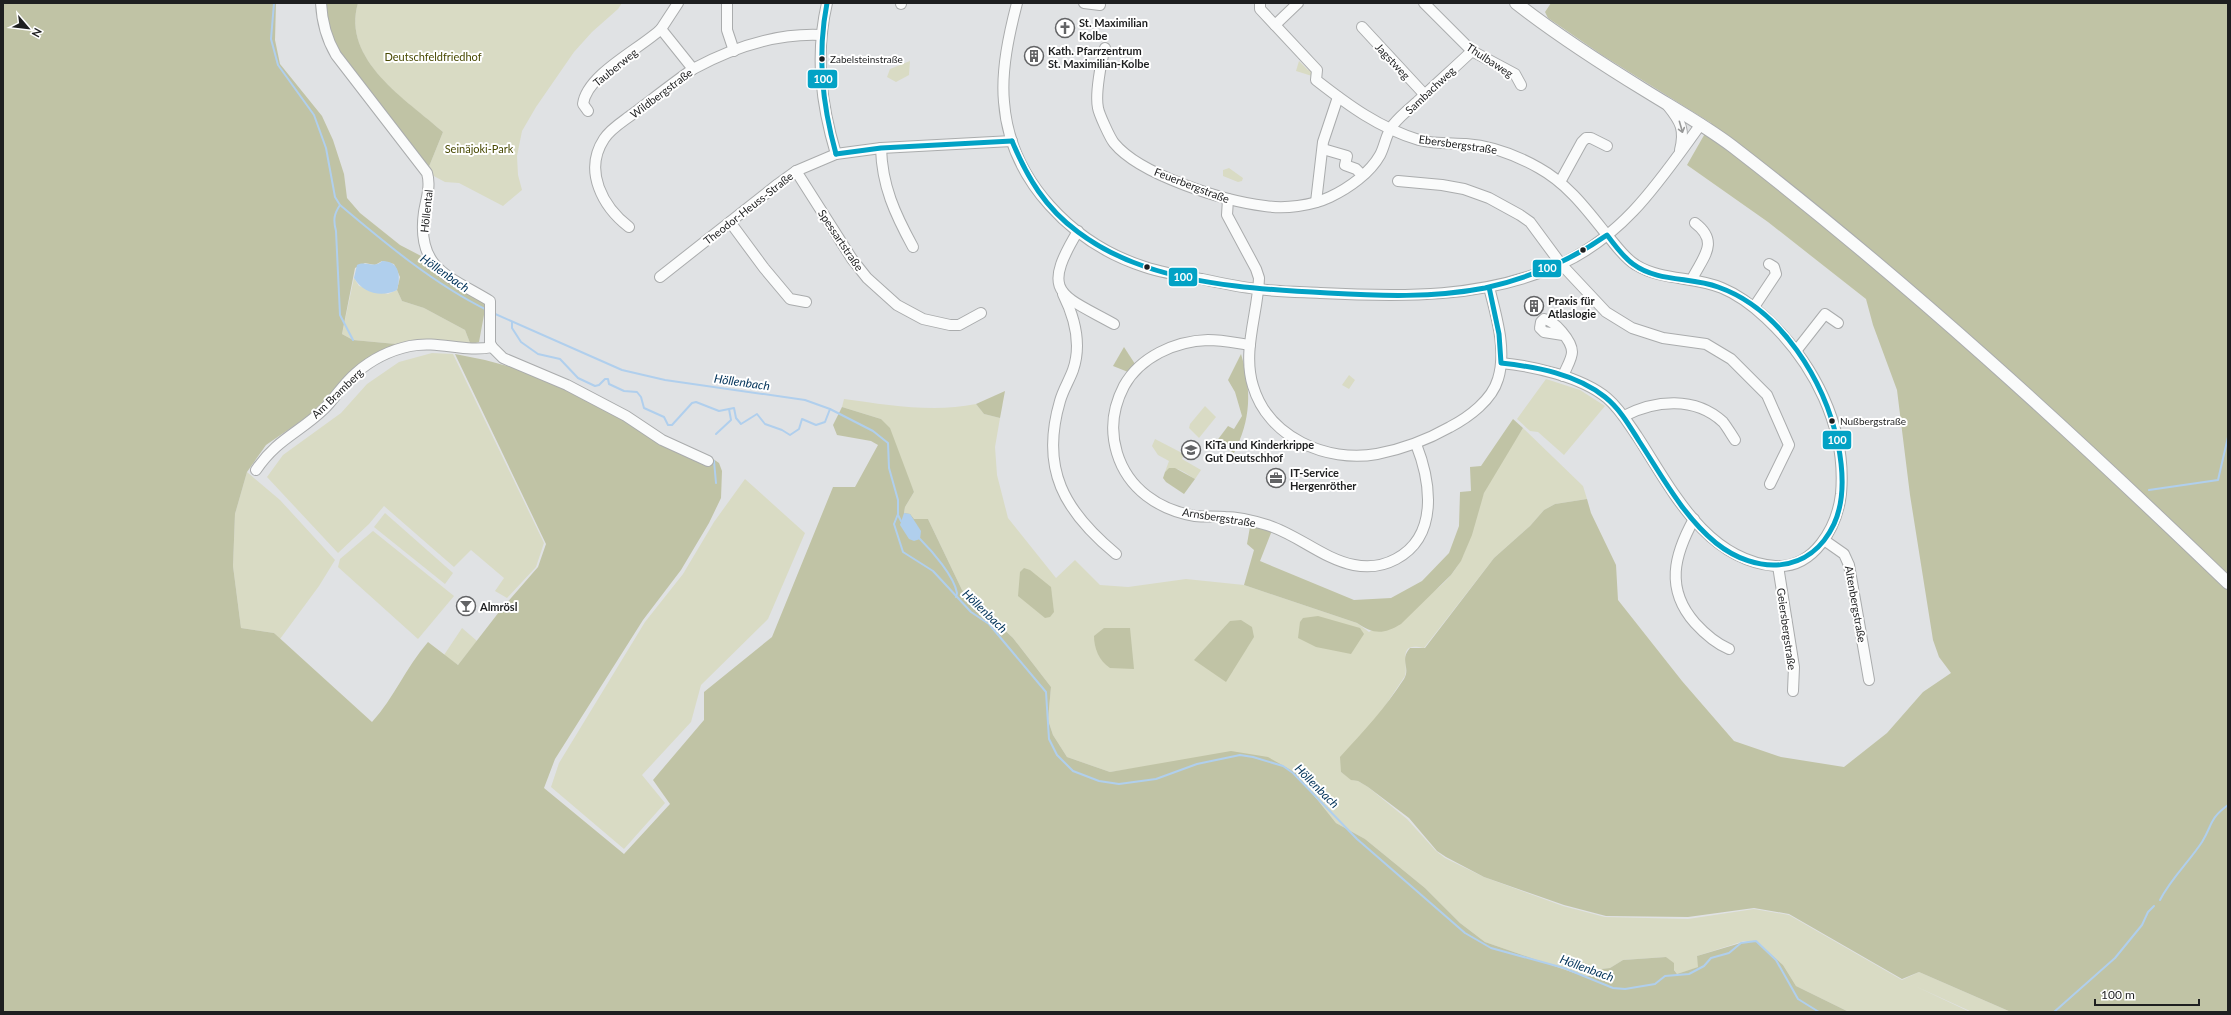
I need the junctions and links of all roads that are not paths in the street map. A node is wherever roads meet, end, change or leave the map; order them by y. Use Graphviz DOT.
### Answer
graph roads {
  1 [pos="321,3"];
  2 [pos="678,3"];
  3 [pos="727,3"];
  4 [pos="827,3"];
  5 [pos="1017,3"];
  6 [pos="1084,3"];
  7 [pos="1260,3"];
  8 [pos="1298,3"];
  9 [pos="1424,3"];
  10 [pos="1516,3"];
  11 [pos="1100,5"];
  12 [pos="1275,25"];
  13 [pos="1362,27"];
  14 [pos="661,29"];
  15 [pos="821,35"];
  16 [pos="1105,48"];
  17 [pos="734,51"];
  18 [pos="1472,51"];
  19 [pos="693,68"];
  20 [pos="1521,84"];
  21 [pos="1425,95"];
  22 [pos="1338,97"];
  23 [pos="1665,103"];
  24 [pos="588,111"];
  25 [pos="1702,124"];
  26 [pos="1390,130"];
  27 [pos="1012,141"];
  28 [pos="1607,146"];
  29 [pos="881,148"];
  30 [pos="1323,149"];
  31 [pos="836,154"];
  32 [pos="1678,156"];
  33 [pos="796,171"];
  34 [pos="1362,175"];
  35 [pos="1398,181"];
  36 [pos="1560,182"];
  37 [pos="1228,199"];
  38 [pos="1316,202"];
  39 [pos="730,222"];
  40 [pos="1695,223"];
  41 [pos="629,227"];
  42 [pos="1078,231"];
  43 [pos="1607,235"];
  44 [pos="913,247"];
  45 [pos="1561,264"];
  46 [pos="1769,264"];
  47 [pos="660,277"];
  48 [pos="1692,279"];
  49 [pos="1489,287"];
  50 [pos="1258,289"];
  51 [pos="1063,294"];
  52 [pos="806,302"];
  53 [pos="1754,307"];
  54 [pos="981,313"];
  55 [pos="1838,323"];
  56 [pos="1114,324"];
  57 [pos="1563,335"];
  58 [pos="1250,344"];
  59 [pos="492,348"];
  60 [pos="1796,350"];
  61 [pos="1501,363"];
  62 [pos="1564,376"];
  63 [pos="1624,416"];
  64 [pos="1735,440"];
  65 [pos="1416,444"];
  66 [pos="708,461"];
  67 [pos="256,470"];
  68 [pos="1770,484"];
  69 [pos="1694,519"];
  70 [pos="1824,540"];
  71 [pos="1116,554"];
  72 [pos="1778,566"];
  73 [pos="2228,583"];
  74 [pos="1729,649"];
  75 [pos="1869,680"];
  76 [pos="1793,691"];
  1 -- 59 [label="street, Höllental"];
  2 -- 14 [label="street"];
  3 -- 17 [label="street"];
  4 -- 15 [label="street"];
  5 -- 27 [label="street"];
  6 -- 11 [label="street"];
  7 -- 12 [label="street"];
  8 -- 12 [label="street"];
  9 -- 18 [label="street, Thulbaweg"];
  10 -- 23 [label="main road"];
  12 -- 22 [label="street, Ebersbergstraße"];
  13 -- 21 [label="street, Jagstweg"];
  14 -- 19 [label="street"];
  14 -- 24 [label="street, Tauberweg"];
  15 -- 17 [label="street, Wildbergstraße"];
  15 -- 31 [label="street"];
  16 -- 37 [label="street, Feuerbergstraße"];
  17 -- 19 [label="street, Wildbergstraße"];
  18 -- 20 [label="street, Thulbaweg"];
  18 -- 21 [label="street, Sambachweg"];
  19 -- 41 [label="street, Wildbergstraße"];
  21 -- 26 [label="street, Sambachweg"];
  22 -- 26 [label="street, Ebersbergstraße"];
  22 -- 30 [label="street"];
  23 -- 25 [label="main road"];
  23 -- 32 [label="street, one-way"];
  25 -- 32 [label="street"];
  25 -- 73 [label="main road"];
  26 -- 34 [label="street, Feuerbergstraße"];
  26 -- 36 [label="street, Ebersbergstraße"];
  27 -- 29 [label="street, Theodor-Heuss-Straße"];
  27 -- 42 [label="street"];
  28 -- 36 [label="street"];
  29 -- 31 [label="street, Theodor-Heuss-Straße"];
  29 -- 44 [label="street"];
  30 -- 34 [label="street"];
  30 -- 38 [label="street"];
  31 -- 33 [label="street, Theodor-Heuss-Straße"];
  32 -- 43 [label="street"];
  33 -- 39 [label="street, Theodor-Heuss-Straße"];
  33 -- 54 [label="street, Spessartstraße"];
  34 -- 38 [label="street, Feuerbergstraße"];
  35 -- 45 [label="street"];
  36 -- 43 [label="street, Ebersbergstraße"];
  37 -- 38 [label="street, Feuerbergstraße"];
  37 -- 50 [label="street"];
  39 -- 47 [label="street, Theodor-Heuss-Straße"];
  39 -- 52 [label="street"];
  40 -- 48 [label="street"];
  42 -- 50 [label="street"];
  42 -- 51 [label="street"];
  43 -- 45 [label="street"];
  43 -- 48 [label="street"];
  45 -- 49 [label="street"];
  45 -- 68 [label="street"];
  46 -- 53 [label="street"];
  48 -- 53 [label="street"];
  49 -- 50 [label="street"];
  49 -- 61 [label="street"];
  50 -- 58 [label="street"];
  51 -- 56 [label="street"];
  51 -- 71 [label="street"];
  53 -- 60 [label="street"];
  55 -- 60 [label="street"];
  57 -- 62 [label="street"];
  58 -- 65 [label="street"];
  58 -- 65 [label="street, Arnsbergstraße"];
  59 -- 66 [label="street"];
  59 -- 67 [label="street, Am Bramberg"];
  60 -- 70 [label="street"];
  61 -- 62 [label="street"];
  61 -- 65 [label="street"];
  62 -- 63 [label="street"];
  63 -- 64 [label="street"];
  63 -- 69 [label="street"];
  69 -- 72 [label="street"];
  69 -- 74 [label="street"];
  70 -- 72 [label="street"];
  70 -- 75 [label="street, Altenbergstraße"];
  72 -- 76 [label="street, Geiersbergstraße"];
}
